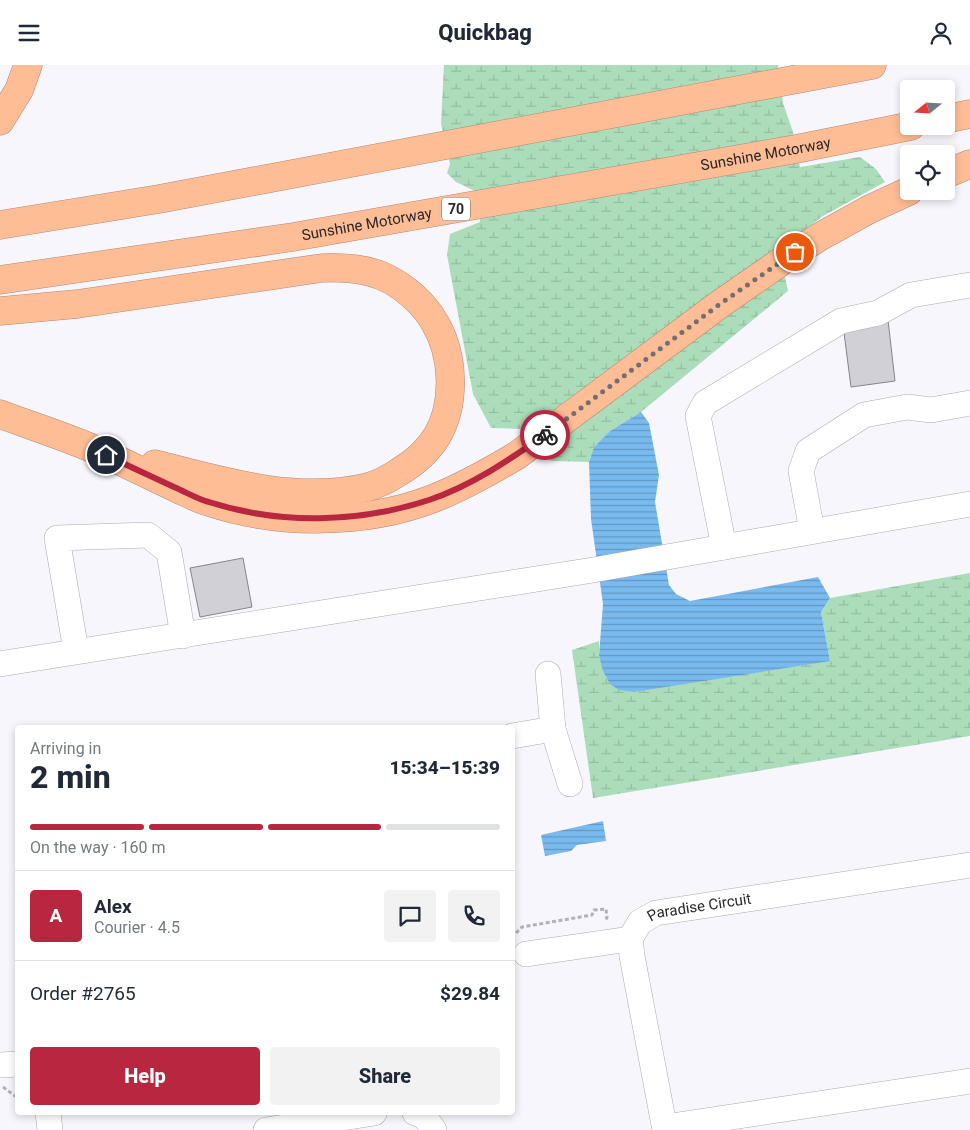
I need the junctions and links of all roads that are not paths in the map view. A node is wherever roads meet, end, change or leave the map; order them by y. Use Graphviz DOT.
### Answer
graph roads {
  1 [pos="28,65"];
  2 [pos="872,65"];
  3 [pos="970,114"];
  4 [pos="955,117"];
  5 [pos="0,121"];
  6 [pos="900,128"];
  7 [pos="970,165"];
  8 [pos="955,171"];
  9 [pos="900,195"];
  10 [pos="0,225"];
  11 [pos="0,280"];
  12 [pos="970,285"];
  13 [pos="0,311"];
  14 [pos="970,403"];
  15 [pos="0,414"];
  16 [pos="89,447"];
  17 [pos="970,504"];
  18 [pos="812,531"];
  19 [pos="724,547"];
  20 [pos="183,636"];
  21 [pos="76,651"];
  22 [pos="0,664"];
  23 [pos="548,674"];
  24 [pos="554,729"];
  25 [pos="515,736"];
  26 [pos="570,784"];
  27 [pos="970,865"];
  28 [pos="630,939"];
  29 [pos="519,945"];
  30 [pos="15,1064"];
  31 [pos="0,1065"];
  32 [pos="970,1081"];
  33 [pos="48,1115"];
  34 [pos="361,1115"];
  35 [pos="421,1115"];
  36 [pos="665,1128"];
  37 [pos="50,1130"];
  38 [pos="266,1130"];
  39 [pos="434,1130"];
  1 -- 5 [label="highway"];
  2 -- 10 [label="highway"];
  3 -- 4 [label="highway"];
  6 -- 11 [label="highway, Sunshine Motorway / 70"];
  7 -- 8 [label="highway"];
  9 -- 16 [label="highway"];
  12 -- 19 [label="lane"];
  13 -- 16 [label="highway"];
  14 -- 18 [label="lane"];
  15 -- 16 [label="highway"];
  17 -- 18 [label="lane"];
  18 -- 19 [label="lane"];
  19 -- 20 [label="lane"];
  20 -- 21 [label="lane"];
  20 -- 21 [label="lane"];
  21 -- 22 [label="lane"];
  23 -- 24 [label="lane"];
  24 -- 25 [label="lane"];
  24 -- 26 [label="lane"];
  27 -- 28 [label="lane, Paradise Circuit"];
  28 -- 29 [label="lane"];
  28 -- 36 [label="lane"];
  30 -- 31 [label="lane"];
  32 -- 36 [label="lane"];
  33 -- 37 [label="lane"];
  34 -- 38 [label="lane"];
  35 -- 39 [label="lane"];
}
